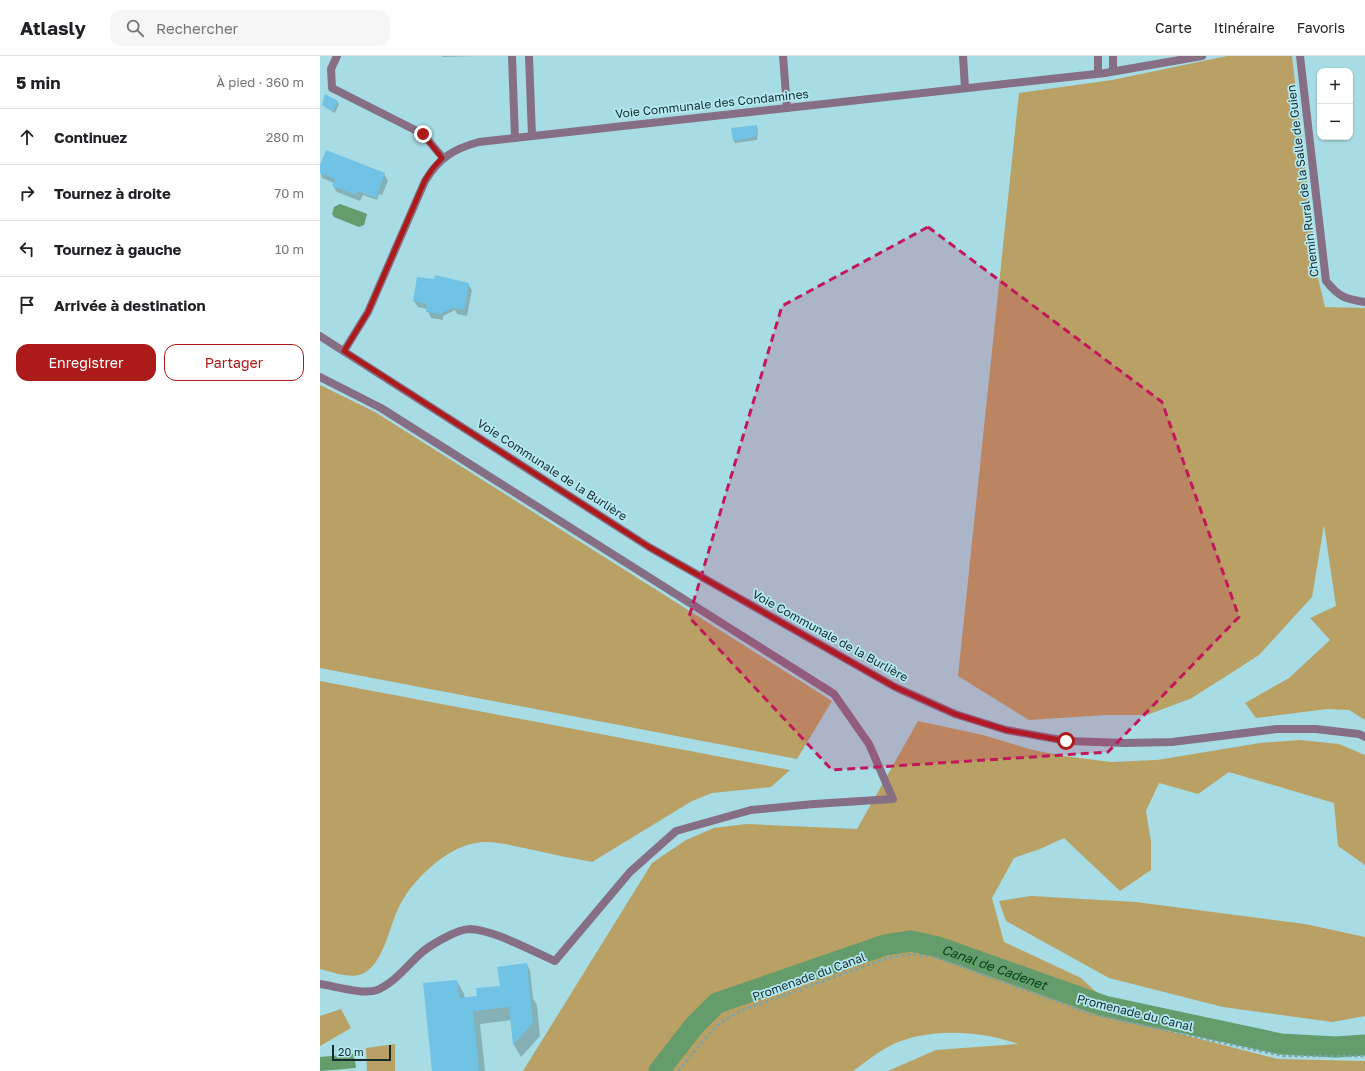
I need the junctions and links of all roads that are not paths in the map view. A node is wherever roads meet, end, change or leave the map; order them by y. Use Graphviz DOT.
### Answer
graph roads {
  1 [pos="337,56"];
  2 [pos="512,56"];
  3 [pos="529,56"];
  4 [pos="783,56"];
  5 [pos="963,56"];
  6 [pos="1098,56"];
  7 [pos="1113,56"];
  8 [pos="1202,56"];
  9 [pos="1300,56"];
  10 [pos="1113,71"];
  11 [pos="1098,73"];
  12 [pos="965,88"];
  13 [pos="788,108"];
  14 [pos="532,136"];
  15 [pos="515,138"];
  16 [pos="442,158"];
  17 [pos="1365,302"];
  18 [pos="320,336"];
  19 [pos="344,351"];
  20 [pos="320,377"];
  21 [pos="1365,737"];
  22 [pos="320,984"];
  1 -- 16 [label="street"];
  2 -- 15 [label="street"];
  3 -- 14 [label="street"];
  4 -- 13 [label="street"];
  5 -- 12 [label="street"];
  6 -- 11 [label="street"];
  7 -- 10 [label="street"];
  8 -- 10 [label="street, Voie Communale des Condamines"];
  9 -- 17 [label="street, Chemin Rural de la Salle de Guien"];
  10 -- 11 [label="street, Voie Communale des Condamines"];
  11 -- 12 [label="street, Voie Communale des Condamines"];
  12 -- 13 [label="street, Voie Communale des Condamines"];
  13 -- 14 [label="street, Voie Communale des Condamines"];
  14 -- 15 [label="street, Voie Communale des Condamines"];
  15 -- 16 [label="street, Voie Communale des Condamines"];
  16 -- 19 [label="street, Voie Communale des Condamines"];
  18 -- 19 [label="street, Voie Communale de la Burlière"];
  19 -- 21 [label="street, Voie Communale de la Burlière"];
  20 -- 22 [label="street"];
}
